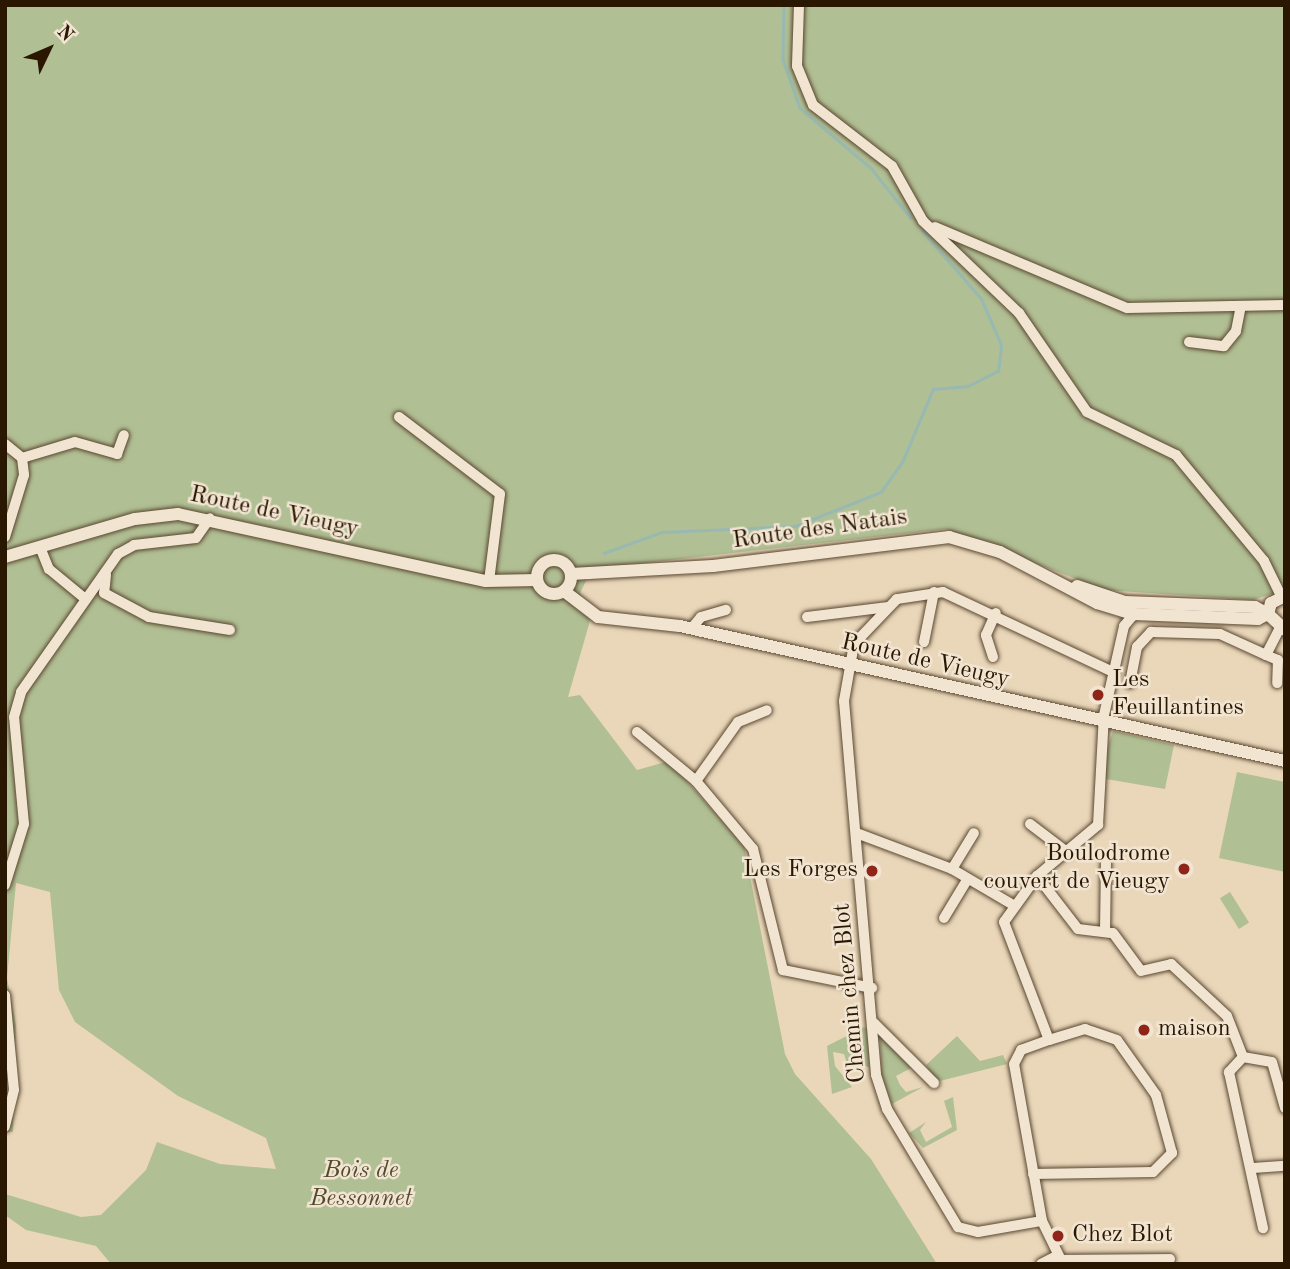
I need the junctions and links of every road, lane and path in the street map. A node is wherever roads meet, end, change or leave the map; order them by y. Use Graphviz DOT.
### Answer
graph roads {
  1 [pos="799,5"];
  2 [pos="923,221"];
  3 [pos="1241,306"];
  4 [pos="1285,306"];
  5 [pos="1189,342"];
  6 [pos="400,417"];
  7 [pos="124,435"];
  8 [pos="5,444"];
  9 [pos="22,458"];
  10 [pos="210,518"];
  11 [pos="5,537"];
  12 [pos="40,547"];
  13 [pos="125,549"];
  14 [pos="5,550"];
  15 [pos="5,557"];
  16 [pos="571,574"];
  17 [pos="537,580"];
  18 [pos="489,581"];
  19 [pos="1066,584"];
  20 [pos="564,591"];
  21 [pos="934,592"];
  22 [pos="1283,596"];
  23 [pos="83,597"];
  24 [pos="1097,603"];
  25 [pos="1160,606"];
  26 [pos="888,607"];
  27 [pos="726,610"];
  28 [pos="996,613"];
  29 [pos="1134,614"];
  30 [pos="1268,614"];
  31 [pos="807,617"];
  32 [pos="692,628"];
  33 [pos="230,630"];
  34 [pos="1282,630"];
  35 [pos="1122,631"];
  36 [pos="924,642"];
  37 [pos="1266,655"];
  38 [pos="993,657"];
  39 [pos="848,666"];
  40 [pos="1113,672"];
  41 [pos="1130,682"];
  42 [pos="1276,683"];
  43 [pos="767,710"];
  44 [pos="1103,723"];
  45 [pos="637,732"];
  46 [pos="1285,761"];
  47 [pos="696,781"];
  48 [pos="1030,824"];
  49 [pos="974,833"];
  50 [pos="859,834"];
  51 [pos="1068,853"];
  52 [pos="1106,863"];
  53 [pos="952,869"];
  54 [pos="1037,876"];
  55 [pos="967,880"];
  56 [pos="5,886"];
  57 [pos="1013,905"];
  58 [pos="944,918"];
  59 [pos="1105,932"];
  60 [pos="872,988"];
  61 [pos="5,995"];
  62 [pos="874,1023"];
  63 [pos="1049,1040"];
  64 [pos="1243,1057"];
  65 [pos="934,1083"];
  66 [pos="1285,1108"];
  67 [pos="5,1126"];
  68 [pos="1285,1166"];
  69 [pos="1253,1168"];
  70 [pos="1032,1174"];
  71 [pos="1042,1221"];
  72 [pos="1263,1228"];
  73 [pos="1170,1259"];
  74 [pos="1061,1260"];
  75 [pos="1041,1264"];
  1 -- 2 [label="street"];
  2 -- 3 [label="street"];
  2 -- 22 [label="street"];
  3 -- 4 [label="street"];
  3 -- 5 [label="street"];
  6 -- 18 [label="street"];
  7 -- 9 [label="street"];
  8 -- 9 [label="street"];
  9 -- 11 [label="street"];
  10 -- 12 [label="street, Route de Vieugy"];
  10 -- 13 [label="street"];
  10 -- 18 [label="street, Route de Vieugy"];
  12 -- 15 [label="street, Route de Vieugy"];
  12 -- 23 [label="street"];
  13 -- 23 [label="street"];
  13 -- 33 [label="street"];
  14 -- 15 [label="street"];
  16 -- 17 [label="street"];
  16 -- 19 [label="street, Route des Natais"];
  16 -- 20 [label="street"];
  17 -- 18 [label="street, Route de Vieugy"];
  17 -- 20 [label="street, Route de Vieugy"];
  19 -- 24 [label="street, Route des Natais"];
  19 -- 25 [label="street, Route des Natais"];
  20 -- 32 [label="street, Route de Vieugy"];
  21 -- 26 [label="street"];
  21 -- 28 [label="street"];
  21 -- 36 [label="street"];
  22 -- 30 [label="street"];
  23 -- 56 [label="street"];
  24 -- 29 [label="street, Route des Natais"];
  24 -- 35 [label="street"];
  25 -- 29 [label="street"];
  25 -- 30 [label="street, Route des Natais"];
  26 -- 31 [label="street"];
  26 -- 39 [label="street, Chemin chez Blot"];
  27 -- 32 [label="street"];
  28 -- 38 [label="street"];
  28 -- 40 [label="street"];
  29 -- 30 [label="street, Route des Natais"];
  29 -- 35 [label="street"];
  30 -- 34 [label="street"];
  32 -- 39 [label="street, Route de Vieugy"];
  34 -- 37 [label="street"];
  35 -- 40 [label="street"];
  37 -- 41 [label="street"];
  37 -- 42 [label="street"];
  39 -- 44 [label="street, Route de Vieugy"];
  39 -- 50 [label="street, Chemin chez Blot"];
  40 -- 44 [label="street"];
  43 -- 47 [label="street"];
  44 -- 46 [label="street, Route de Vieugy"];
  44 -- 51 [label="street"];
  45 -- 47 [label="street"];
  47 -- 60 [label="street"];
  48 -- 51 [label="street"];
  49 -- 53 [label="street"];
  50 -- 53 [label="street"];
  50 -- 60 [label="street, Chemin chez Blot"];
  51 -- 54 [label="street"];
  52 -- 59 [label="street"];
  53 -- 55 [label="street"];
  54 -- 57 [label="street"];
  54 -- 59 [label="street"];
  55 -- 57 [label="street"];
  55 -- 58 [label="street"];
  57 -- 63 [label="street"];
  59 -- 64 [label="street"];
  60 -- 62 [label="street, Chemin chez Blot"];
  61 -- 67 [label="street"];
  62 -- 65 [label="street"];
  62 -- 71 [label="street, Chemin chez Blot"];
  63 -- 70 [label="street"];
  63 -- 70 [label="street"];
  64 -- 66 [label="street"];
  64 -- 69 [label="street"];
  68 -- 69 [label="street"];
  69 -- 72 [label="street"];
  70 -- 71 [label="street"];
  71 -- 74 [label="street"];
  73 -- 74 [label="street"];
  74 -- 75 [label="street"];
}
